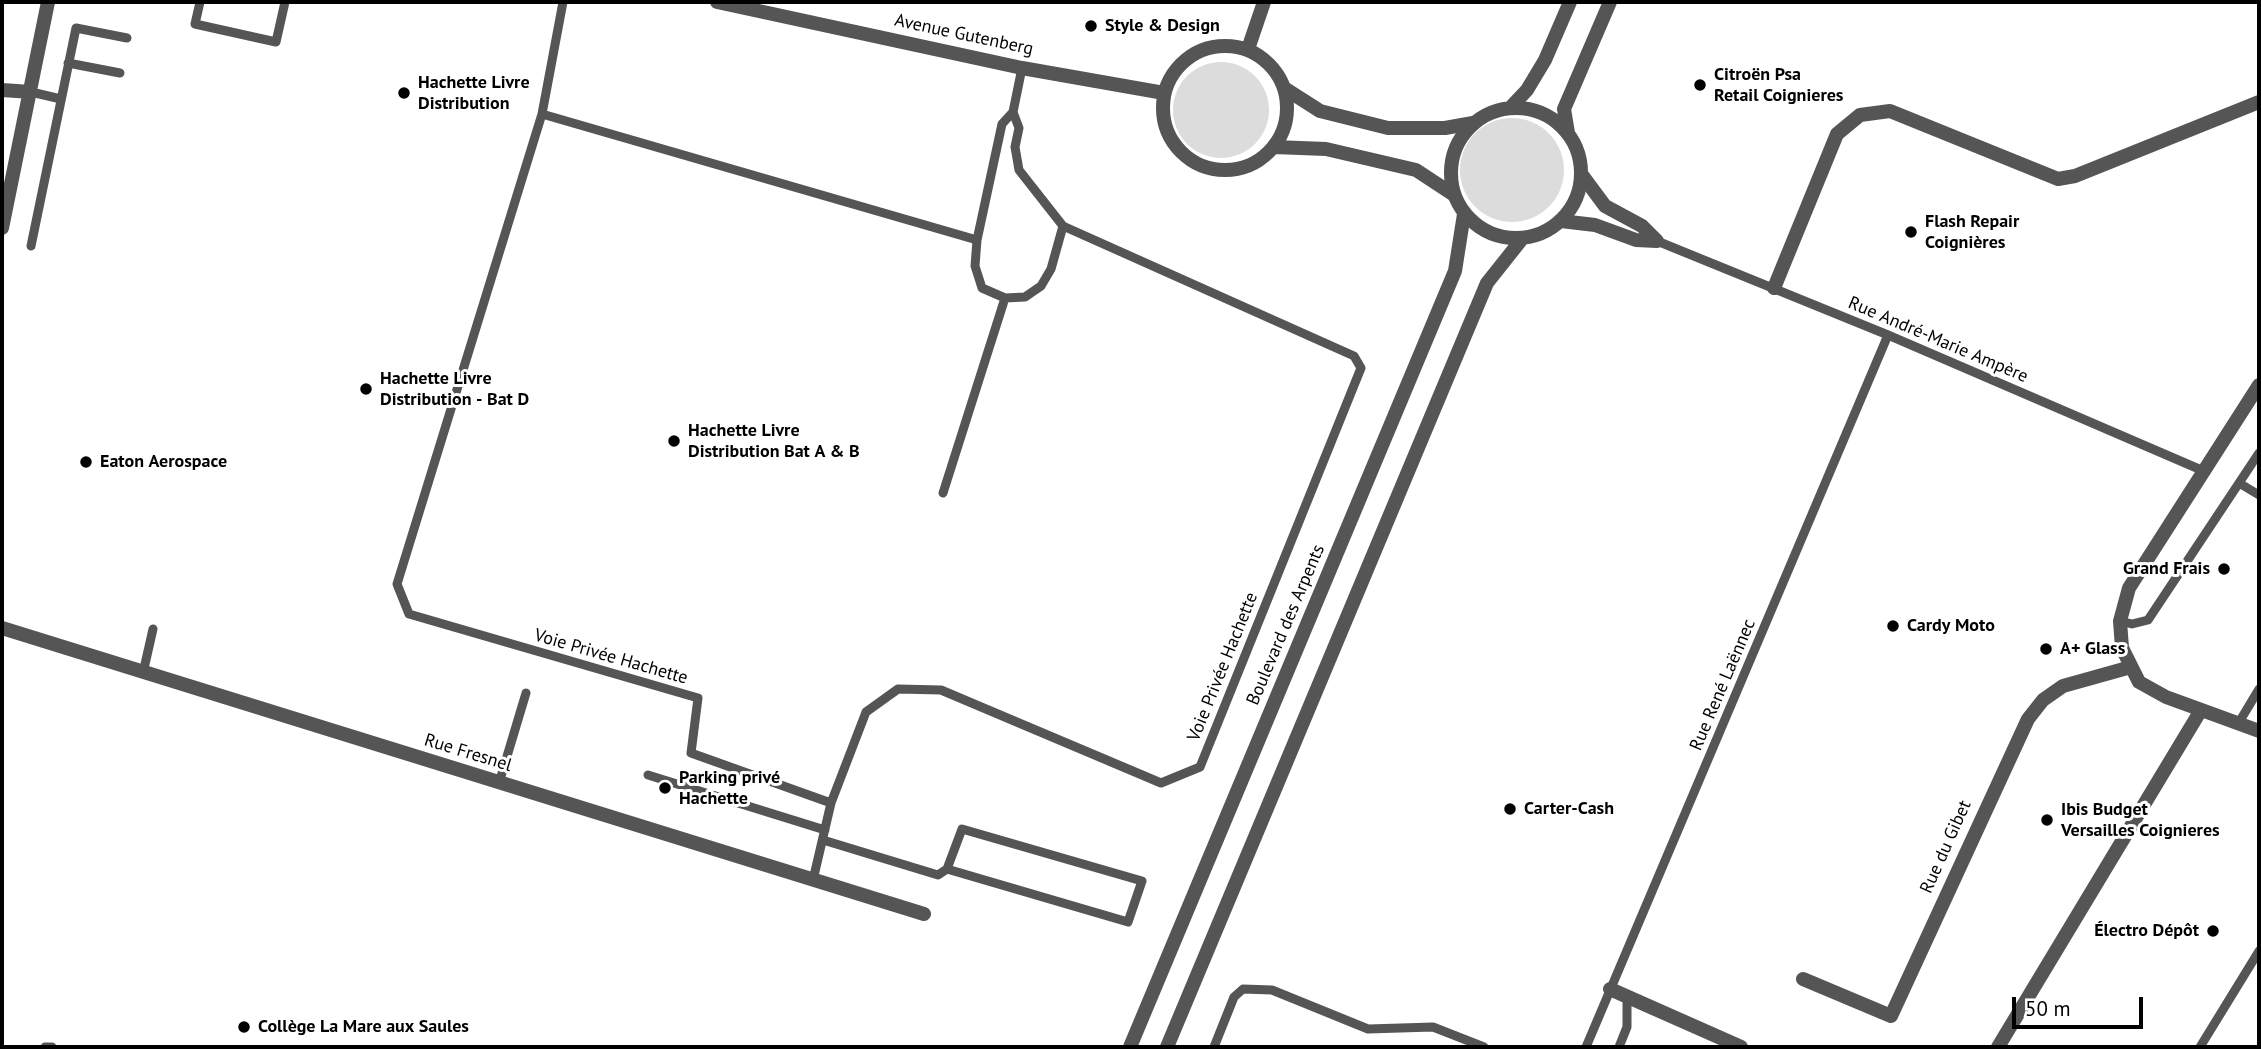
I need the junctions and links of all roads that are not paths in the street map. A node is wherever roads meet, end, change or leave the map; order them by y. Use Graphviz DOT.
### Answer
graph roads {
  1 [pos="48,2"];
  2 [pos="200,2"];
  3 [pos="283,2"];
  4 [pos="563,2"];
  5 [pos="717,2"];
  6 [pos="1264,2"];
  7 [pos="1570,2"];
  8 [pos="1611,2"];
  9 [pos="127,38"];
  10 [pos="1248,50"];
  11 [pos="68,63"];
  12 [pos="1022,68"];
  13 [pos="120,73"];
  14 [pos="1284,88"];
  15 [pos="2,90"];
  16 [pos="30,92"];
  17 [pos="1164,93"];
  18 [pos="61,99"];
  19 [pos="2259,102"];
  20 [pos="1510,108"];
  21 [pos="1013,112"];
  22 [pos="542,114"];
  23 [pos="1473,124"];
  24 [pos="1567,133"];
  25 [pos="1274,147"];
  26 [pos="1582,175"];
  27 [pos="1454,195"];
  28 [pos="1464,214"];
  29 [pos="1561,221"];
  30 [pos="1063,226"];
  31 [pos="2,228"];
  32 [pos="1522,239"];
  33 [pos="977,240"];
  34 [pos="1657,241"];
  35 [pos="31,246"];
  36 [pos="1773,288"];
  37 [pos="1005,298"];
  38 [pos="1888,335"];
  39 [pos="2259,385"];
  40 [pos="2259,453"];
  41 [pos="2206,472"];
  42 [pos="2239,483"];
  43 [pos="943,493"];
  44 [pos="2259,495"];
  45 [pos="2120,621"];
  46 [pos="2,628"];
  47 [pos="153,629"];
  48 [pos="2131,667"];
  49 [pos="143,673"];
  50 [pos="2259,689"];
  51 [pos="526,693"];
  52 [pos="2201,710"];
  53 [pos="2238,724"];
  54 [pos="2259,731"];
  55 [pos="648,775"];
  56 [pos="499,782"];
  57 [pos="831,803"];
  58 [pos="824,835"];
  59 [pos="947,869"];
  60 [pos="813,880"];
  61 [pos="924,914"];
  62 [pos="2259,951"];
  63 [pos="1803,979"];
  64 [pos="1610,989"];
  65 [pos="1627,996"];
  66 [pos="45,1047"];
  67 [pos="52,1047"];
  68 [pos="1130,1047"];
  69 [pos="1167,1047"];
  70 [pos="1214,1047"];
  71 [pos="1484,1047"];
  72 [pos="1586,1047"];
  73 [pos="1619,1047"];
  74 [pos="1741,1047"];
  75 [pos="1998,1047"];
  76 [pos="2200,1047"];
  1 -- 16 [label="street"];
  2 -- 3 [label="lane"];
  4 -- 22 [label="lane"];
  5 -- 12 [label="street, Avenue Gutenberg"];
  6 -- 10 [label="street"];
  7 -- 20 [label="street"];
  8 -- 24 [label="street"];
  9 -- 11 [label="lane"];
  10 -- 14 [label="street"];
  10 -- 17 [label="street"];
  11 -- 13 [label="lane"];
  11 -- 18 [label="lane"];
  12 -- 17 [label="street, Avenue Gutenberg"];
  12 -- 21 [label="lane, Voie Privée Hachette"];
  14 -- 23 [label="street"];
  14 -- 25 [label="street"];
  15 -- 16 [label="street"];
  16 -- 18 [label="lane"];
  16 -- 31 [label="street"];
  17 -- 25 [label="street"];
  18 -- 35 [label="lane"];
  19 -- 36 [label="street"];
  20 -- 23 [label="street"];
  20 -- 24 [label="street"];
  21 -- 30 [label="lane, Voie Privée Hachette"];
  21 -- 33 [label="lane, Voie Privée Hachette"];
  22 -- 33 [label="lane"];
  22 -- 57 [label="lane, Voie Privée Hachette"];
  23 -- 27 [label="street"];
  24 -- 26 [label="street"];
  25 -- 27 [label="street"];
  26 -- 29 [label="street"];
  26 -- 34 [label="street"];
  27 -- 28 [label="street"];
  28 -- 32 [label="street"];
  28 -- 68 [label="street, Boulevard des Arpents"];
  29 -- 32 [label="street"];
  29 -- 34 [label="street"];
  30 -- 37 [label="lane"];
  30 -- 57 [label="lane, Voie Privée Hachette"];
  32 -- 69 [label="street"];
  33 -- 37 [label="lane, Voie Privée Hachette"];
  34 -- 36 [label="lane, Rue André-Marie Ampère"];
  36 -- 38 [label="lane, Rue André-Marie Ampère"];
  37 -- 43 [label="lane"];
  38 -- 41 [label="lane, Rue André-Marie Ampère"];
  38 -- 64 [label="lane, Rue René Laënnec"];
  39 -- 41 [label="street"];
  40 -- 42 [label="lane"];
  41 -- 45 [label="street"];
  42 -- 44 [label="lane"];
  42 -- 45 [label="lane"];
  45 -- 48 [label="street"];
  46 -- 49 [label="street, Rue Fresnel"];
  47 -- 49 [label="lane"];
  48 -- 52 [label="street"];
  48 -- 63 [label="street, Rue du Gibet"];
  49 -- 56 [label="street, Rue Fresnel"];
  50 -- 53 [label="lane"];
  51 -- 56 [label="lane"];
  52 -- 53 [label="street"];
  52 -- 75 [label="street"];
  53 -- 54 [label="street"];
  55 -- 58 [label="lane"];
  56 -- 60 [label="street, Rue Fresnel"];
  57 -- 58 [label="lane"];
  58 -- 59 [label="lane"];
  58 -- 60 [label="lane"];
  59 -- 59 [label="lane"];
  60 -- 61 [label="street, Rue Fresnel"];
  62 -- 76 [label="lane"];
  64 -- 65 [label="street"];
  64 -- 72 [label="lane, Rue René Laënnec"];
  65 -- 73 [label="lane"];
  65 -- 74 [label="street"];
  66 -- 67 [label="lane"];
  70 -- 71 [label="lane"];
}
